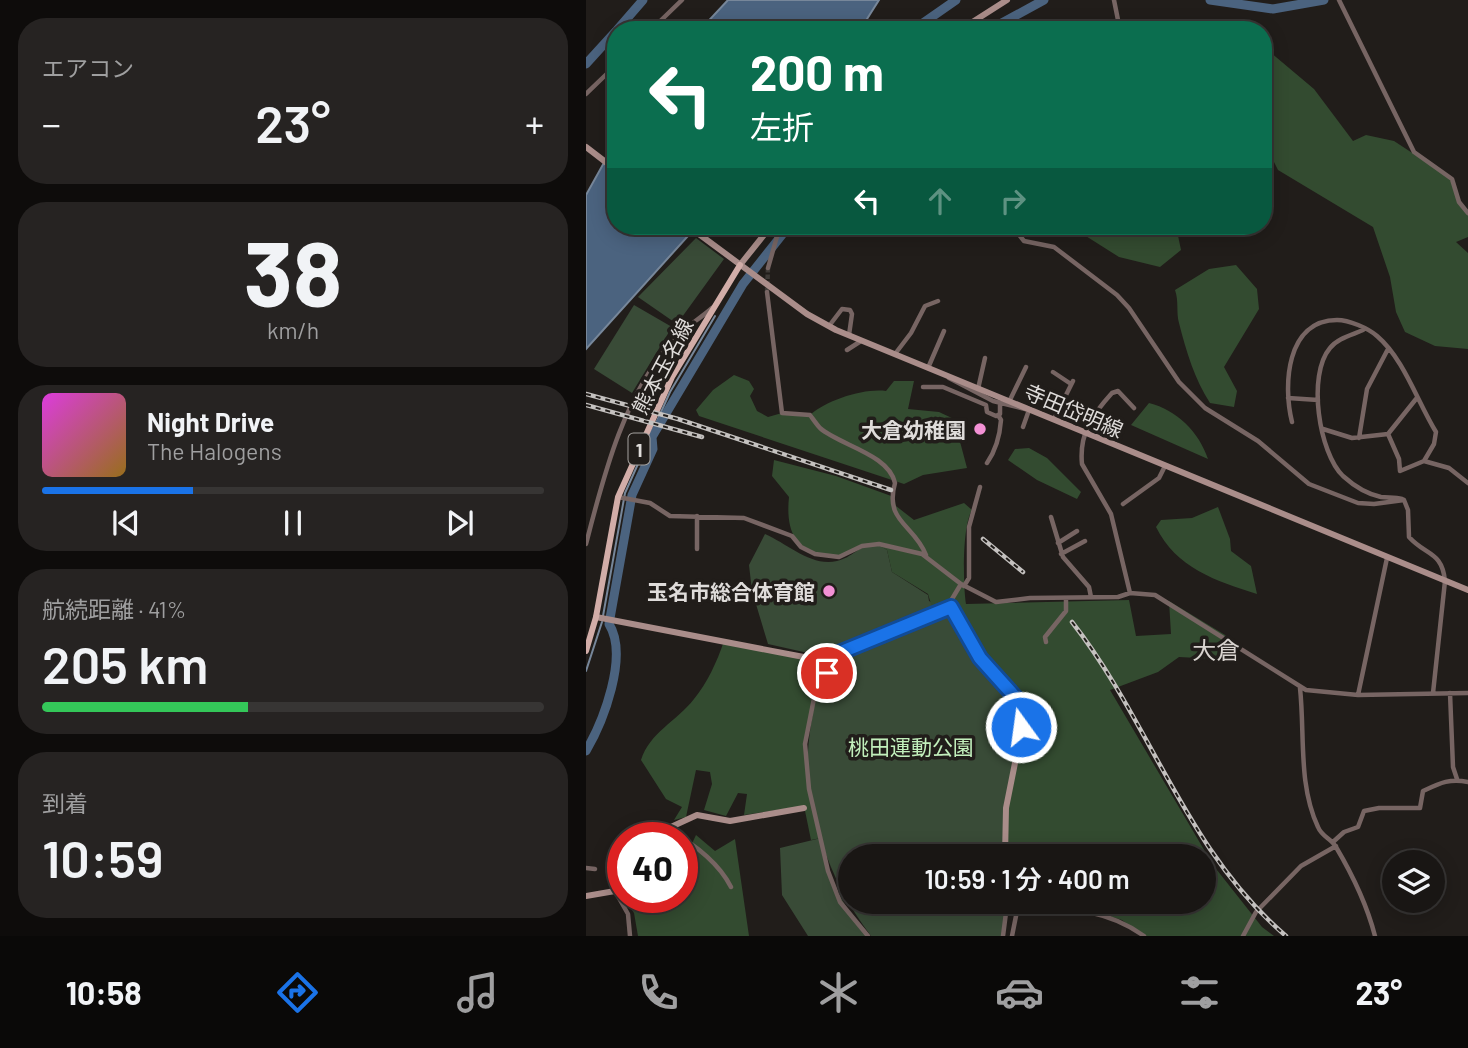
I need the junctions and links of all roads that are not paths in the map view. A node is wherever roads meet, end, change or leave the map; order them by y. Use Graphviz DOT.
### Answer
graph roads {
  1 [pos="682,0"];
  2 [pos="1007,0"];
  3 [pos="1114,0"];
  4 [pos="1339,0"];
  5 [pos="660,21"];
  6 [pos="974,21"];
  7 [pos="1118,21"];
  8 [pos="607,73"];
  9 [pos="587,92"];
  10 [pos="586,147"];
  11 [pos="607,163"];
  12 [pos="1468,213"];
  13 [pos="700,235"];
  14 [pos="764,235"];
  15 [pos="777,235"];
  16 [pos="1019,235"];
  17 [pos="739,265"];
  18 [pos="768,268"];
  19 [pos="767,292"];
  20 [pos="938,301"];
  21 [pos="713,308"];
  22 [pos="829,326"];
  23 [pos="1364,330"];
  24 [pos="944,331"];
  25 [pos="849,335"];
  26 [pos="861,340"];
  27 [pos="1389,348"];
  28 [pos="847,350"];
  29 [pos="895,354"];
  30 [pos="985,358"];
  31 [pos="1026,366"];
  32 [pos="927,368"];
  33 [pos="1053,372"];
  34 [pos="945,375"];
  35 [pos="923,387"];
  36 [pos="978,389"];
  37 [pos="1288,398"];
  38 [pos="1416,399"];
  39 [pos="991,400"];
  40 [pos="1318,400"];
  41 [pos="1010,402"];
  42 [pos="1000,404"];
  43 [pos="986,405"];
  44 [pos="1134,408"];
  45 [pos="1029,410"];
  46 [pos="998,415"];
  47 [pos="1053,420"];
  48 [pos="1292,422"];
  49 [pos="1023,427"];
  50 [pos="1322,429"];
  51 [pos="1083,432"];
  52 [pos="1388,434"];
  53 [pos="1359,438"];
  54 [pos="1424,461"];
  55 [pos="987,463"];
  56 [pos="1165,466"];
  57 [pos="1468,483"];
  58 [pos="980,487"];
  59 [pos="619,496"];
  60 [pos="1404,500"];
  61 [pos="1123,504"];
  62 [pos="697,516"];
  63 [pos="1051,517"];
  64 [pos="1077,531"];
  65 [pos="1085,541"];
  66 [pos="1058,543"];
  67 [pos="586,544"];
  68 [pos="697,549"];
  69 [pos="1061,554"];
  70 [pos="926,555"];
  71 [pos="1387,558"];
  72 [pos="1445,580"];
  73 [pos="963,585"];
  74 [pos="1468,590"];
  75 [pos="1130,593"];
  76 [pos="1066,597"];
  77 [pos="1091,597"];
  78 [pos="951,607"];
  79 [pos="600,618"];
  80 [pos="1046,642"];
  81 [pos="586,651"];
  82 [pos="834,655"];
  83 [pos="809,658"];
  84 [pos="819,673"];
  85 [pos="1300,687"];
  86 [pos="1450,692"];
  87 [pos="1433,693"];
  88 [pos="1468,693"];
  89 [pos="1358,695"];
  90 [pos="1457,779"];
  91 [pos="1468,782"];
  92 [pos="804,808"];
  93 [pos="678,822"];
  94 [pos="1005,844"];
  95 [pos="1334,844"];
  96 [pos="698,849"];
  97 [pos="586,868"];
  98 [pos="595,869"];
  99 [pos="731,887"];
  100 [pos="607,892"];
  101 [pos="586,896"];
  102 [pos="626,913"];
  103 [pos="1006,914"];
  104 [pos="1016,914"];
  105 [pos="1103,914"];
  106 [pos="630,936"];
  107 [pos="868,936"];
  108 [pos="1003,936"];
  109 [pos="1012,936"];
  110 [pos="1144,936"];
  111 [pos="1243,936"];
  112 [pos="1375,936"];
  1 -- 5 [label="street"];
  2 -- 6 [label="main road"];
  3 -- 7 [label="street"];
  4 -- 12 [label="street"];
  8 -- 9 [label="street"];
  10 -- 11 [label="main road"];
  13 -- 17 [label="main road, 寺田岱明線"];
  14 -- 17 [label="main road"];
  15 -- 18 [label="street"];
  16 -- 60 [label="street"];
  17 -- 21 [label="main road, 熊本玉名線 / 1"];
  17 -- 22 [label="main road, 寺田岱明線"];
  19 -- 70 [label="street"];
  20 -- 29 [label="street"];
  21 -- 59 [label="main road, 熊本玉名線 / 1"];
  21 -- 67 [label="street"];
  22 -- 25 [label="main road, 寺田岱明線"];
  22 -- 25 [label="street"];
  23 -- 27 [label="street"];
  23 -- 37 [label="street"];
  23 -- 40 [label="street"];
  24 -- 32 [label="street"];
  25 -- 26 [label="main road, 寺田岱明線"];
  26 -- 28 [label="street"];
  26 -- 29 [label="main road, 寺田岱明線"];
  27 -- 38 [label="street"];
  27 -- 53 [label="street"];
  29 -- 32 [label="main road, 寺田岱明線"];
  30 -- 36 [label="street"];
  31 -- 41 [label="street"];
  32 -- 34 [label="main road, 寺田岱明線"];
  33 -- 47 [label="street"];
  34 -- 36 [label="main road, 寺田岱明線"];
  34 -- 39 [label="street"];
  35 -- 43 [label="street"];
  36 -- 41 [label="main road, 寺田岱明線"];
  37 -- 40 [label="street"];
  37 -- 48 [label="street"];
  38 -- 52 [label="street"];
  38 -- 54 [label="street"];
  39 -- 42 [label="street"];
  39 -- 43 [label="street"];
  40 -- 50 [label="street"];
  41 -- 45 [label="main road, 寺田岱明線"];
  42 -- 45 [label="street"];
  42 -- 46 [label="street"];
  43 -- 46 [label="street"];
  44 -- 51 [label="street"];
  45 -- 47 [label="main road, 寺田岱明線"];
  45 -- 49 [label="street"];
  46 -- 55 [label="street"];
  47 -- 51 [label="main road, 寺田岱明線"];
  50 -- 53 [label="street"];
  50 -- 60 [label="street"];
  51 -- 56 [label="main road, 寺田岱明線"];
  51 -- 75 [label="street"];
  52 -- 53 [label="street"];
  52 -- 54 [label="street"];
  54 -- 57 [label="street"];
  56 -- 61 [label="street"];
  56 -- 71 [label="main road, 寺田岱明線"];
  58 -- 73 [label="street"];
  59 -- 62 [label="street"];
  59 -- 79 [label="main road, 熊本玉名線 / 1"];
  60 -- 72 [label="street"];
  62 -- 68 [label="street"];
  62 -- 70 [label="street"];
  63 -- 66 [label="street"];
  64 -- 66 [label="street"];
  65 -- 69 [label="street"];
  66 -- 69 [label="street"];
  69 -- 77 [label="street"];
  70 -- 73 [label="street"];
  71 -- 72 [label="main road, 寺田岱明線"];
  71 -- 89 [label="street"];
  72 -- 74 [label="main road, 寺田岱明線"];
  72 -- 87 [label="street"];
  73 -- 76 [label="street"];
  73 -- 78 [label="street"];
  75 -- 77 [label="street"];
  75 -- 85 [label="street"];
  76 -- 77 [label="street"];
  76 -- 80 [label="street"];
  78 -- 82 [label="main road"];
  78 -- 94 [label="main road"];
  79 -- 81 [label="main road, 熊本玉名線 / 1"];
  79 -- 83 [label="main road"];
  82 -- 83 [label="main road"];
  82 -- 84 [label="main road"];
  83 -- 84 [label="main road"];
  84 -- 107 [label="street"];
  85 -- 89 [label="street"];
  85 -- 95 [label="street"];
  86 -- 87 [label="street"];
  86 -- 88 [label="street"];
  86 -- 90 [label="street"];
  87 -- 89 [label="street"];
  90 -- 91 [label="street"];
  90 -- 95 [label="street"];
  92 -- 93 [label="main road"];
  95 -- 111 [label="street"];
  95 -- 112 [label="street"];
  96 -- 99 [label="street"];
  97 -- 98 [label="street"];
  100 -- 101 [label="main road"];
  102 -- 106 [label="street"];
  103 -- 108 [label="street"];
  104 -- 109 [label="street"];
  105 -- 110 [label="street"];
}
